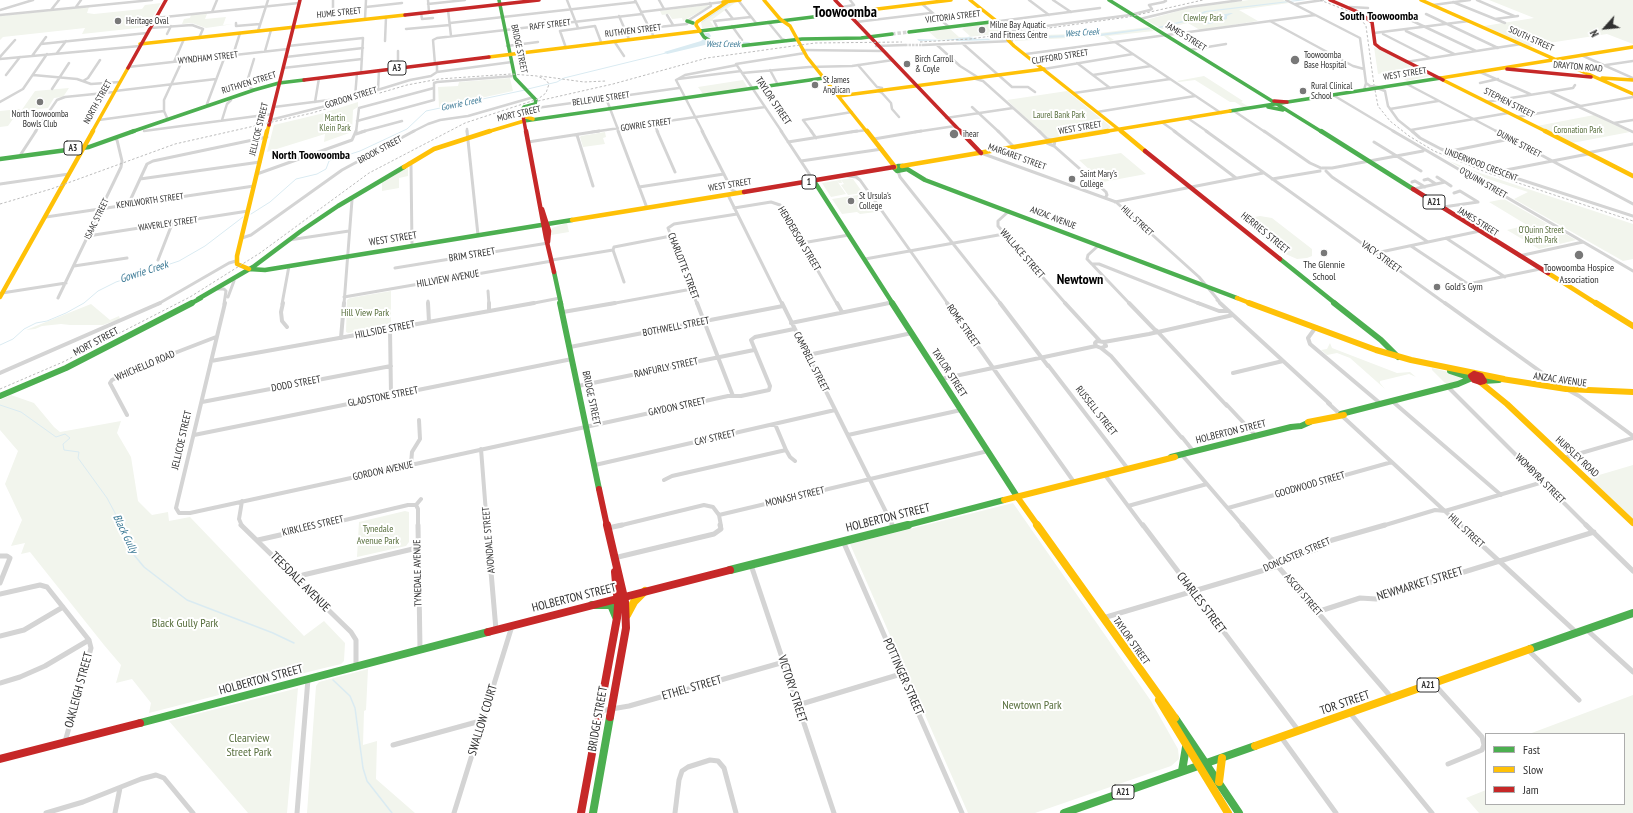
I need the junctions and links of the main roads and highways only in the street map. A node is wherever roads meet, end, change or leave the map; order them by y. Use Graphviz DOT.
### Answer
graph roads {
  1 [pos="166,0"];
  2 [pos="539,0"];
  3 [pos="739,0"];
  4 [pos="764,0"];
  5 [pos="832,0"];
  6 [pos="835,0"];
  7 [pos="942,0"];
  8 [pos="952,0"];
  9 [pos="970,0"];
  10 [pos="973,0"];
  11 [pos="1109,0"];
  12 [pos="1330,0"];
  13 [pos="1421,0"];
  14 [pos="725,1"];
  15 [pos="300,2"];
  16 [pos="499,2"];
  17 [pos="921,3"];
  18 [pos="846,13"];
  19 [pos="783,21"];
  20 [pos="999,21"];
  21 [pos="768,22"];
  22 [pos="293,27"];
  23 [pos="694,27"];
  24 [pos="732,27"];
  25 [pos="909,32"];
  26 [pos="867,34"];
  27 [pos="892,34"];
  28 [pos="653,37"];
  29 [pos="796,40"];
  30 [pos="615,43"];
  31 [pos="140,45"];
  32 [pos="719,45"];
  33 [pos="1633,47"];
  34 [pos="566,48"];
  35 [pos="510,57"];
  36 [pos="1556,60"];
  37 [pos="1517,66"];
  38 [pos="1044,68"];
  39 [pos="1504,69"];
  40 [pos="1484,71"];
  41 [pos="1522,71"];
  42 [pos="824,78"];
  43 [pos="1438,78"];
  44 [pos="1596,78"];
  45 [pos="1633,79"];
  46 [pos="279,84"];
  47 [pos="915,85"];
  48 [pos="1633,94"];
  49 [pos="839,95"];
  50 [pos="1276,104"];
  51 [pos="209,106"];
  52 [pos="523,116"];
  53 [pos="1121,130"];
  54 [pos="84,147"];
  55 [pos="981,154"];
  56 [pos="0,158"];
  57 [pos="1367,161"];
  58 [pos="901,169"];
  59 [pos="1633,176"];
  60 [pos="814,181"];
  61 [pos="583,218"];
  62 [pos="546,225"];
  63 [pos="531,227"];
  64 [pos="511,230"];
  65 [pos="1478,231"];
  66 [pos="547,240"];
  67 [pos="252,268"];
  68 [pos="276,268"];
  69 [pos="1539,269"];
  70 [pos="244,275"];
  71 [pos="1203,285"];
  72 [pos="1,295"];
  73 [pos="1236,297"];
  74 [pos="198,299"];
  75 [pos="1633,326"];
  76 [pos="1633,330"];
  77 [pos="1381,340"];
  78 [pos="1401,358"];
  79 [pos="1434,365"];
  80 [pos="1458,373"];
  81 [pos="1474,376"];
  82 [pos="1504,379"];
  83 [pos="1481,382"];
  84 [pos="1451,386"];
  85 [pos="3,395"];
  86 [pos="1633,395"];
  87 [pos="1018,497"];
  88 [pos="1633,523"];
  89 [pos="614,558"];
  90 [pos="645,591"];
  91 [pos="624,597"];
  92 [pos="617,599"];
  93 [pos="592,605"];
  94 [pos="1633,613"];
  95 [pos="627,615"];
  96 [pos="617,618"];
  97 [pos="1152,688"];
  98 [pos="1186,747"];
  99 [pos="1222,758"];
  100 [pos="0,759"];
  101 [pos="1206,763"];
  102 [pos="1198,766"];
  103 [pos="1182,771"];
  104 [pos="1219,782"];
  105 [pos="581,813"];
  106 [pos="593,813"];
  107 [pos="1064,813"];
  108 [pos="1228,813"];
  109 [pos="1239,813"];
  1 -- 31 [label="main road, NORTH STREET"];
  2 -- 16 [label="main road, HUME STREET"];
  3 -- 14 [label="main road"];
  4 -- 19 [label="main road, RUSSELL STREET"];
  5 -- 18 [label="main road, MARGARET STREET"];
  6 -- 18 [label="main road, MARGARET STREET"];
  7 -- 17 [label="main road, RUTHVEN STREET"];
  8 -- 17 [label="main road, RUTHVEN STREET"];
  9 -- 20 [label="main road"];
  10 -- 20 [label="main road"];
  11 -- 50 [label="main road, JAMES STREET / A21"];
  12 -- 43 [label="main road, STEPHEN STREET"];
  13 -- 36 [label="main road, SOUTH STREET"];
  14 -- 23 [label="main road"];
  14 -- 23 [label="main road"];
  15 -- 22 [label="main road, JELLICOE STREET"];
  16 -- 22 [label="main road, HUME STREET"];
  16 -- 35 [label="main road, BRIDGE STREET"];
  17 -- 18 [label="main road, RUTHVEN STREET"];
  18 -- 19 [label="main road, RUTHVEN STREET"];
  18 -- 26 [label="main road, MARGARET STREET"];
  19 -- 21 [label="main road, RUTHVEN STREET"];
  19 -- 29 [label="main road, RUSSELL STREET"];
  20 -- 25 [label="main road, VICTORIA STREET"];
  20 -- 38 [label="main road, HERRIES STREET"];
  21 -- 24 [label="main road, RUTHVEN STREET"];
  21 -- 24 [label="main road, RUTHVEN STREET"];
  22 -- 31 [label="main road, HUME STREET"];
  22 -- 46 [label="main road, JELLICOE STREET"];
  23 -- 24 [label="main road, RUTHVEN STREET"];
  23 -- 28 [label="main road, RUTHVEN STREET"];
  23 -- 28 [label="main road, RUTHVEN STREET"];
  23 -- 32 [label="main road"];
  26 -- 27 [label="main road"];
  26 -- 29 [label="main road"];
  26 -- 47 [label="main road, MARGARET STREET"];
  28 -- 30 [label="main road, RUTHVEN STREET"];
  29 -- 32 [label="main road"];
  29 -- 32 [label="main road"];
  29 -- 42 [label="main road, RUSSELL STREET"];
  30 -- 34 [label="main road, RUTHVEN STREET / A3"];
  30 -- 34 [label="main road, RUTHVEN STREET / A3"];
  31 -- 54 [label="main road, NORTH STREET"];
  33 -- 36 [label="main road"];
  34 -- 35 [label="main road, RUTHVEN STREET / A3"];
  34 -- 35 [label="main road, RUTHVEN STREET / A3"];
  35 -- 46 [label="main road, RUTHVEN STREET / A3"];
  35 -- 52 [label="main road, BRIDGE STREET"];
  36 -- 37 [label="main road"];
  36 -- 44 [label="main road, SOUTH STREET"];
  37 -- 39 [label="main road"];
  37 -- 40 [label="main road"];
  38 -- 47 [label="main road, CLIFFORD STREET"];
  38 -- 53 [label="main road, HERRIES STREET"];
  39 -- 40 [label="main road"];
  39 -- 41 [label="main road"];
  40 -- 41 [label="main road"];
  40 -- 43 [label="main road, WEST STREET"];
  41 -- 44 [label="main road, DRAYTON ROAD"];
  42 -- 49 [label="main road, RUSSELL STREET"];
  42 -- 52 [label="main road, MORT STREET"];
  43 -- 50 [label="main road, WEST STREET"];
  43 -- 59 [label="main road, STEPHEN STREET"];
  44 -- 45 [label="main road, DRAYTON ROAD"];
  44 -- 48 [label="main road, SOUTH STREET"];
  46 -- 51 [label="main road, RUTHVEN STREET / A3"];
  46 -- 51 [label="main road, RUTHVEN STREET / A3"];
  46 -- 67 [label="main road, JELLICOE STREET"];
  47 -- 49 [label="main road, CLIFFORD STREET"];
  47 -- 55 [label="main road, MARGARET STREET"];
  49 -- 58 [label="main road, RUSSELL STREET"];
  50 -- 53 [label="main road, WEST STREET"];
  50 -- 57 [label="main road, JAMES STREET / A21"];
  51 -- 54 [label="main road, RUTHVEN STREET / A3"];
  52 -- 62 [label="main road, BRIDGE STREET"];
  52 -- 67 [label="main road, MORT STREET"];
  53 -- 55 [label="main road, WEST STREET"];
  53 -- 77 [label="main road, HERRIES STREET"];
  54 -- 56 [label="main road, RUTHVEN STREET / A3"];
  54 -- 56 [label="main road, RUTHVEN STREET / A3"];
  54 -- 72 [label="main road, NORTH STREET"];
  55 -- 58 [label="main road, WEST STREET / 1"];
  57 -- 65 [label="main road, JAMES STREET / A21"];
  57 -- 65 [label="main road, JAMES STREET / A21"];
  58 -- 60 [label="main road, WEST STREET / 1"];
  58 -- 71 [label="main road, ANZAC AVENUE"];
  60 -- 61 [label="main road, WEST STREET / 1"];
  60 -- 87 [label="main road, TAYLOR STREET"];
  61 -- 62 [label="main road, WEST STREET"];
  61 -- 62 [label="main road, WEST STREET"];
  62 -- 63 [label="main road, WEST STREET"];
  62 -- 64 [label="main road, WEST STREET"];
  62 -- 66 [label="main road, BRIDGE STREET"];
  63 -- 64 [label="main road, WEST STREET"];
  63 -- 66 [label="main road"];
  64 -- 68 [label="main road, WEST STREET"];
  65 -- 69 [label="main road, JAMES STREET / A21"];
  66 -- 89 [label="main road, BRIDGE STREET"];
  67 -- 68 [label="main road, WEST STREET"];
  67 -- 70 [label="main road, MORT STREET"];
  67 -- 74 [label="main road, MORT STREET"];
  68 -- 70 [label="main road"];
  69 -- 75 [label="main road, JAMES STREET / A21"];
  69 -- 76 [label="main road, JAMES STREET / A21"];
  70 -- 74 [label="main road, MORT STREET"];
  71 -- 73 [label="main road, ANZAC AVENUE"];
  71 -- 73 [label="main road, ANZAC AVENUE"];
  73 -- 78 [label="main road, ANZAC AVENUE"];
  74 -- 85 [label="main road, MORT STREET"];
  77 -- 78 [label="main road, HERRIES STREET"];
  77 -- 78 [label="main road, HERRIES STREET"];
  78 -- 79 [label="main road, ANZAC AVENUE"];
  78 -- 80 [label="main road, ANZAC AVENUE"];
  79 -- 81 [label="main road, ANZAC AVENUE"];
  79 -- 82 [label="main road, ANZAC AVENUE"];
  80 -- 81 [label="main road, ANZAC AVENUE"];
  80 -- 84 [label="main road"];
  81 -- 82 [label="main road, ANZAC AVENUE"];
  81 -- 83 [label="main road, HURSLEY ROAD"];
  81 -- 84 [label="main road, HOLBERTON STREET"];
  82 -- 86 [label="main road, ANZAC AVENUE"];
  83 -- 84 [label="main road, HOLBERTON STREET"];
  83 -- 86 [label="main road, ANZAC AVENUE"];
  83 -- 88 [label="main road, HURSLEY ROAD"];
  84 -- 87 [label="main road, HOLBERTON STREET"];
  87 -- 90 [label="main road, HOLBERTON STREET"];
  87 -- 97 [label="main road, TAYLOR STREET"];
  89 -- 91 [label="main road, BRIDGE STREET"];
  89 -- 92 [label="main road, BRIDGE STREET"];
  90 -- 91 [label="main road, HOLBERTON STREET"];
  90 -- 95 [label="main road"];
  91 -- 92 [label="main road, HOLBERTON STREET"];
  91 -- 95 [label="main road, BRIDGE STREET"];
  92 -- 93 [label="main road, HOLBERTON STREET"];
  92 -- 96 [label="main road, BRIDGE STREET"];
  93 -- 96 [label="main road"];
  93 -- 100 [label="main road, HOLBERTON STREET"];
  94 -- 99 [label="main road, TOR STREET / A21"];
  95 -- 106 [label="main road, BRIDGE STREET"];
  96 -- 105 [label="main road, BRIDGE STREET"];
  97 -- 98 [label="main road, TAYLOR STREET"];
  97 -- 101 [label="main road, TAYLOR STREET"];
  98 -- 102 [label="main road, TAYLOR STREET"];
  98 -- 103 [label="main road"];
  99 -- 101 [label="main road, TOR STREET / A21"];
  99 -- 104 [label="main road"];
  101 -- 102 [label="main road, TOR STREET / A21"];
  101 -- 104 [label="main road, TAYLOR STREET"];
  102 -- 103 [label="main road, TOR STREET / A21"];
  102 -- 108 [label="main road, TAYLOR STREET"];
  103 -- 107 [label="main road, TOR STREET / A21"];
  104 -- 109 [label="main road, TAYLOR STREET"];
}
